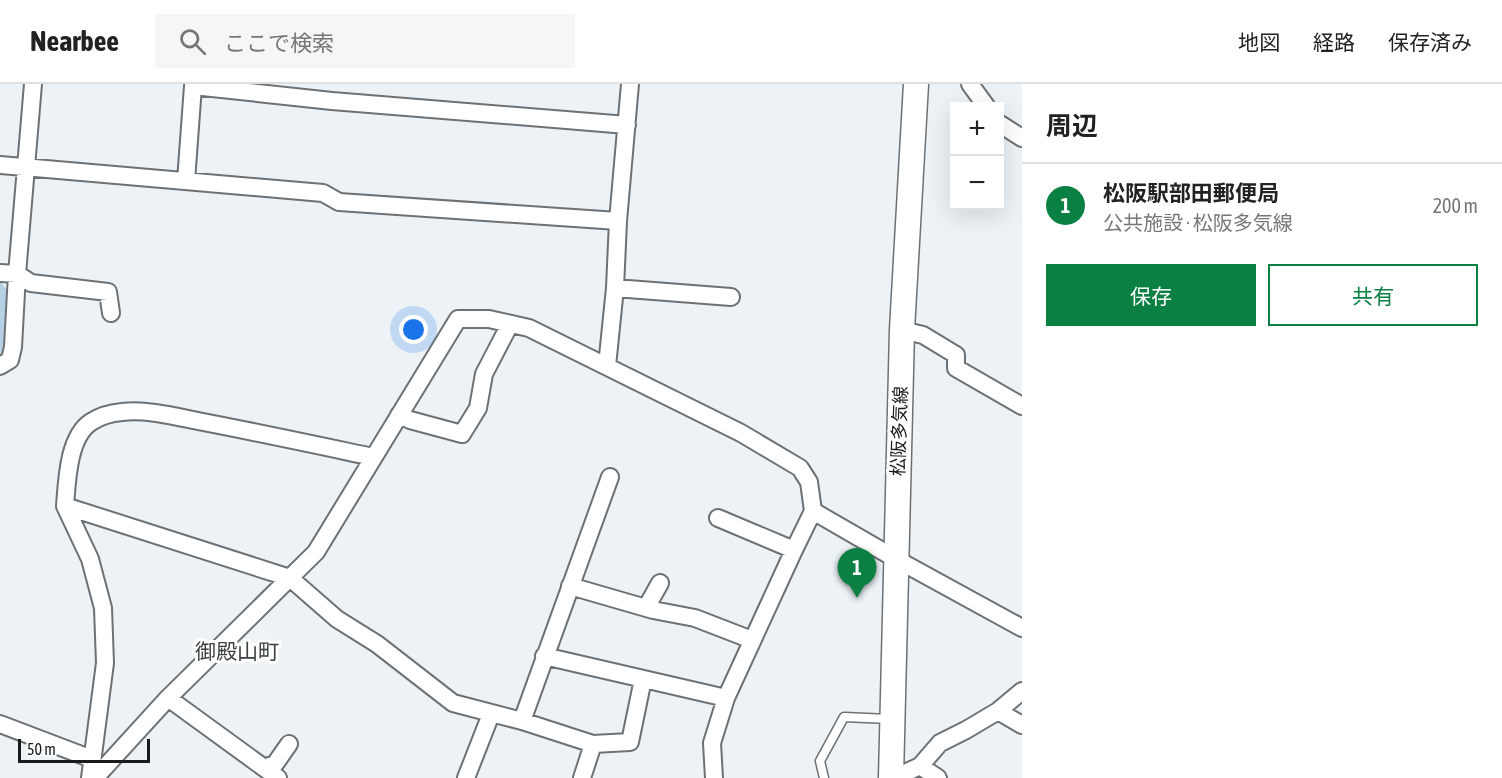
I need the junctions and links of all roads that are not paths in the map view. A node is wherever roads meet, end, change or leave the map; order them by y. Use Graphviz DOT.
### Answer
graph roads {
  1 [pos="33,84"];
  2 [pos="630,84"];
  3 [pos="916,84"];
  4 [pos="970,84"];
  5 [pos="983,102"];
  6 [pos="627,125"];
  7 [pos="0,165"];
  8 [pos="26,167"];
  9 [pos="186,181"];
  10 [pos="618,221"];
  11 [pos="0,273"];
  12 [pos="17,274"];
  13 [pos="615,288"];
  14 [pos="731,297"];
  15 [pos="111,313"];
  16 [pos="510,324"];
  17 [pos="902,330"];
  18 [pos="0,366"];
  19 [pos="607,366"];
  20 [pos="1022,406"];
  21 [pos="399,415"];
  22 [pos="373,457"];
  23 [pos="610,477"];
  24 [pos="65,506"];
  25 [pos="813,511"];
  26 [pos="718,518"];
  27 [pos="794,550"];
  28 [pos="896,559"];
  29 [pos="290,578"];
  30 [pos="660,583"];
  31 [pos="570,586"];
  32 [pos="646,608"];
  33 [pos="1022,628"];
  34 [pos="752,640"];
  35 [pos="544,656"];
  36 [pos="643,679"];
  37 [pos="1022,691"];
  38 [pos="168,698"];
  39 [pos="726,698"];
  40 [pos="998,711"];
  41 [pos="490,714"];
  42 [pos="893,719"];
  43 [pos="522,722"];
  44 [pos="0,723"];
  45 [pos="1022,725"];
  46 [pos="289,744"];
  47 [pos="593,744"];
  48 [pos="92,759"];
  49 [pos="920,766"];
  50 [pos="271,773"];
  51 [pos="90,778"];
  52 [pos="95,778"];
  53 [pos="466,778"];
  54 [pos="582,778"];
  55 [pos="714,778"];
  56 [pos="824,778"];
  57 [pos="892,778"];
  58 [pos="938,778"];
  1 -- 8 [label="street"];
  2 -- 6 [label="street"];
  3 -- 17 [label="main road, 松阪多気線"];
  4 -- 5 [label="street"];
  6 -- 9 [label="street"];
  6 -- 10 [label="street"];
  7 -- 8 [label="street"];
  8 -- 9 [label="street"];
  8 -- 12 [label="street"];
  9 -- 10 [label="street"];
  10 -- 13 [label="street"];
  11 -- 12 [label="street"];
  12 -- 15 [label="street"];
  12 -- 18 [label="street"];
  13 -- 14 [label="street"];
  13 -- 19 [label="street"];
  16 -- 19 [label="street"];
  16 -- 21 [label="street"];
  16 -- 21 [label="street"];
  17 -- 20 [label="street"];
  17 -- 28 [label="main road, 松阪多気線"];
  19 -- 25 [label="street"];
  21 -- 22 [label="street"];
  22 -- 24 [label="street"];
  22 -- 29 [label="street"];
  23 -- 31 [label="street"];
  24 -- 29 [label="street"];
  24 -- 48 [label="street"];
  25 -- 27 [label="street"];
  25 -- 28 [label="street"];
  26 -- 27 [label="street"];
  27 -- 34 [label="street"];
  28 -- 33 [label="street"];
  28 -- 42 [label="main road, 松阪多気線"];
  29 -- 38 [label="street"];
  29 -- 41 [label="street"];
  30 -- 32 [label="street"];
  31 -- 32 [label="street"];
  31 -- 35 [label="street"];
  32 -- 34 [label="street"];
  34 -- 39 [label="street"];
  35 -- 36 [label="street"];
  35 -- 43 [label="street"];
  36 -- 39 [label="street"];
  36 -- 47 [label="street"];
  37 -- 40 [label="street"];
  38 -- 50 [label="street"];
  38 -- 52 [label="street"];
  39 -- 55 [label="street"];
  40 -- 45 [label="street"];
  40 -- 49 [label="street"];
  41 -- 43 [label="street"];
  41 -- 53 [label="street"];
  42 -- 56 [label="lane"];
  42 -- 57 [label="main road, 松阪多気線"];
  43 -- 47 [label="street"];
  44 -- 48 [label="street"];
  46 -- 50 [label="street"];
  47 -- 54 [label="street"];
  48 -- 51 [label="street"];
  49 -- 57 [label="street"];
  49 -- 58 [label="street"];
}
